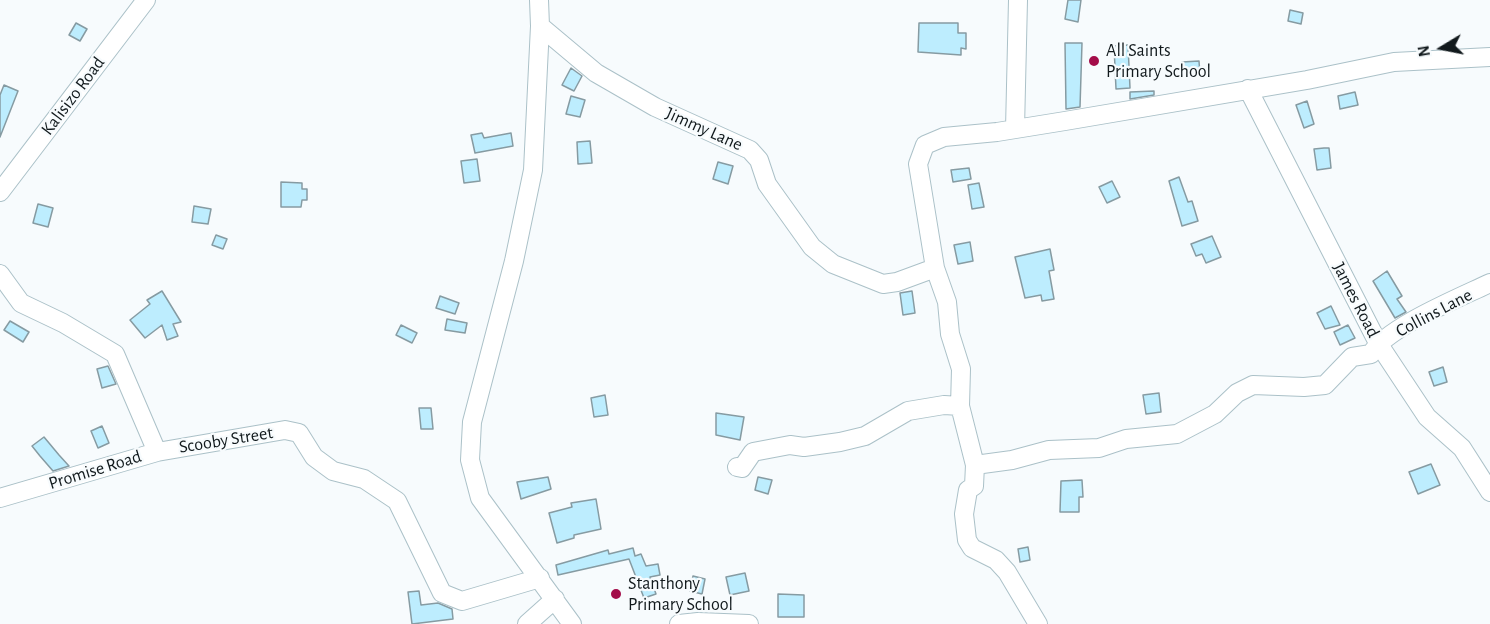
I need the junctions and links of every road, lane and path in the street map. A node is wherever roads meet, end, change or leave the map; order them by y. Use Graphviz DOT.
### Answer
graph roads {
  1 [pos="146,0"];
  2 [pos="539,0"];
  3 [pos="1018,0"];
  4 [pos="540,26"];
  5 [pos="1490,57"];
  6 [pos="1248,89"];
  7 [pos="1015,129"];
  8 [pos="0,192"];
  9 [pos="935,268"];
  10 [pos="0,274"];
  11 [pos="1490,284"];
  12 [pos="1378,343"];
  13 [pos="960,405"];
  14 [pos="157,452"];
  15 [pos="975,465"];
  16 [pos="738,467"];
  17 [pos="1490,492"];
  18 [pos="0,498"];
  19 [pos="540,578"];
  20 [pos="555,599"];
  21 [pos="527,624"];
  22 [pos="572,624"];
  23 [pos="679,624"];
  24 [pos="748,624"];
  25 [pos="1038,624"];
  1 -- 8 [label="street, Kalisizo Road"];
  2 -- 4 [label="street"];
  3 -- 7 [label="street"];
  4 -- 9 [label="street, Jimmy Lane"];
  4 -- 19 [label="street"];
  5 -- 6 [label="street"];
  6 -- 7 [label="street"];
  6 -- 12 [label="street, James Road"];
  7 -- 9 [label="street"];
  9 -- 13 [label="street"];
  10 -- 14 [label="street, Promise Road"];
  11 -- 12 [label="street, Collins Lane"];
  12 -- 15 [label="street, Collins Lane"];
  12 -- 17 [label="street, James Road"];
  13 -- 15 [label="street"];
  13 -- 16 [label="street"];
  14 -- 18 [label="street, Promise Road"];
  14 -- 19 [label="street, Scooby Street"];
  15 -- 25 [label="street"];
  19 -- 20 [label="street"];
  20 -- 21 [label="street"];
  20 -- 22 [label="street"];
  23 -- 24 [label="street"];
}
